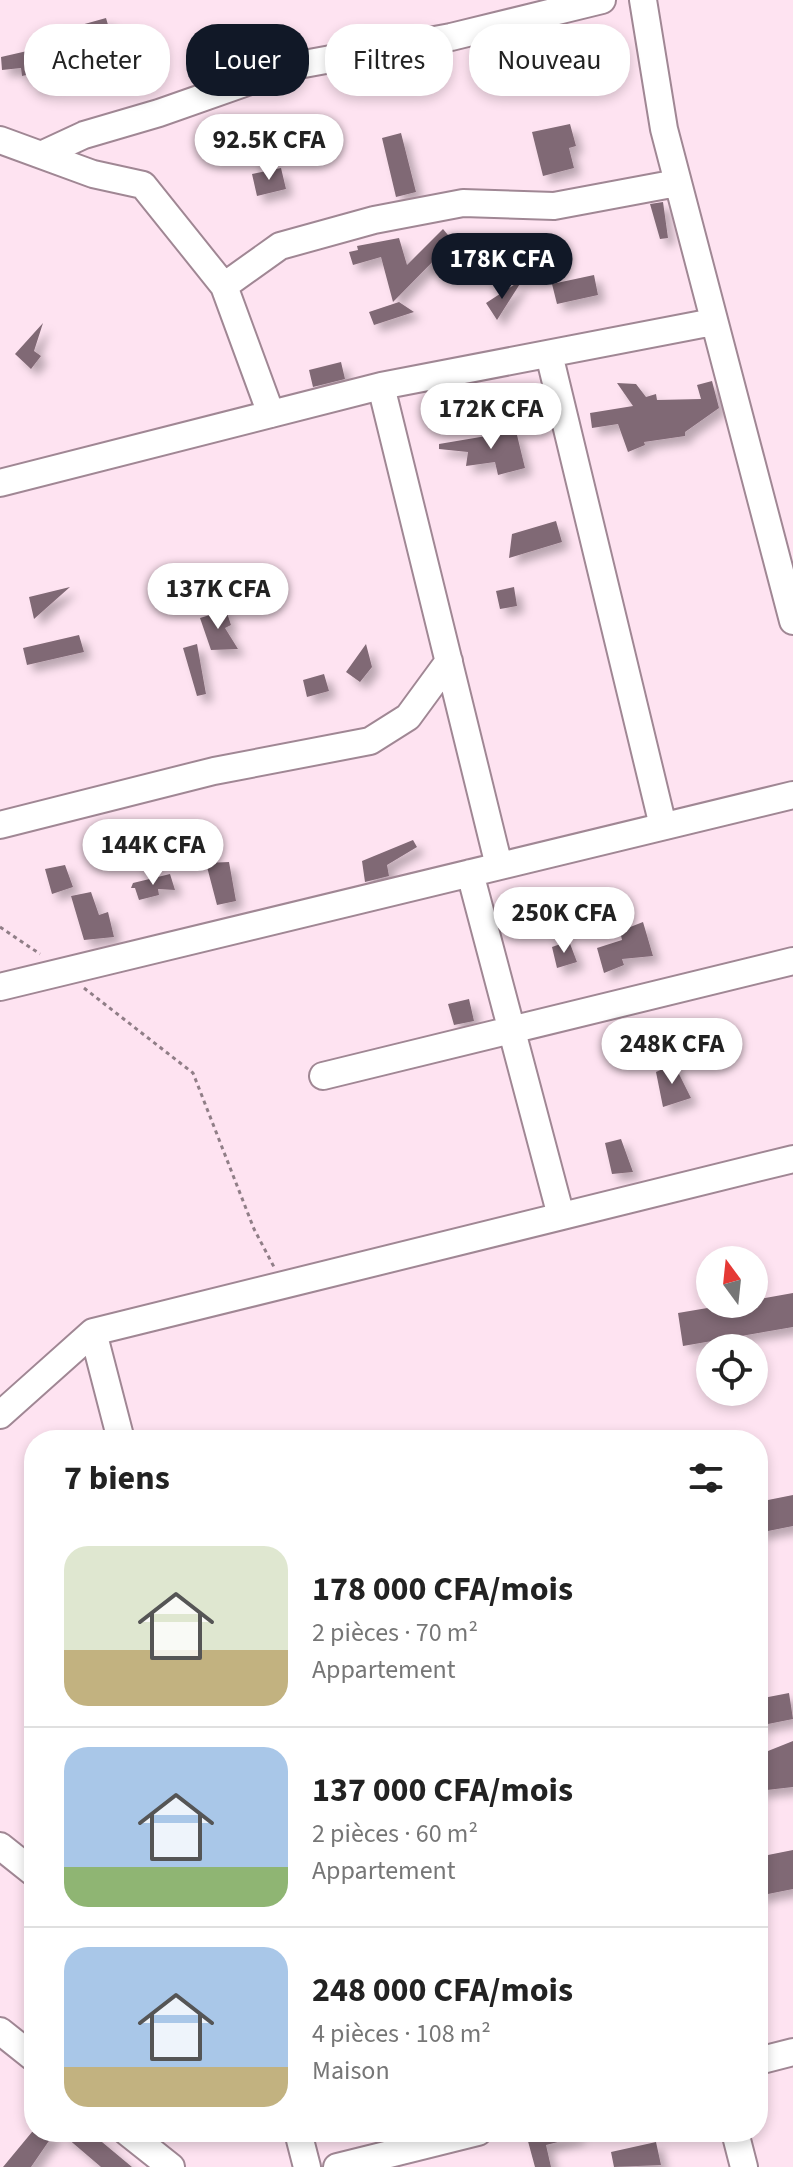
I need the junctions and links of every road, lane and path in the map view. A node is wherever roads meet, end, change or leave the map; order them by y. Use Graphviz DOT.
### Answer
graph roads {
  1 [pos="602,0"];
  2 [pos="643,0"];
  3 [pos="0,140"];
  4 [pos="43,154"];
  5 [pos="677,183"];
  6 [pos="224,286"];
  7 [pos="713,322"];
  8 [pos="549,354"];
  9 [pos="381,386"];
  10 [pos="271,414"];
  11 [pos="0,483"];
  12 [pos="793,621"];
  13 [pos="449,661"];
  14 [pos="793,795"];
  15 [pos="0,825"];
  16 [pos="663,826"];
  17 [pos="499,866"];
  18 [pos="470,873"];
  19 [pos="0,927"];
  20 [pos="793,961"];
  21 [pos="63,972"];
  22 [pos="0,987"];
  23 [pos="512,1030"];
  24 [pos="323,1076"];
  25 [pos="793,1159"];
  26 [pos="561,1216"];
  27 [pos="283,1285"];
  28 [pos="93,1332"];
  29 [pos="0,1415"];
  30 [pos="118,1430"];
  31 [pos="0,1846"];
  32 [pos="24,1865"];
  33 [pos="0,2031"];
  34 [pos="24,2050"];
  35 [pos="793,2052"];
  36 [pos="768,2058"];
  37 [pos="140,2142"];
  38 [pos="301,2142"];
  39 [pos="438,2142"];
  40 [pos="738,2142"];
  41 [pos="171,2167"];
  42 [pos="307,2167"];
  43 [pos="337,2167"];
  44 [pos="744,2167"];
  1 -- 4 [label="street"];
  2 -- 5 [label="street"];
  3 -- 4 [label="street"];
  4 -- 6 [label="street"];
  5 -- 6 [label="street"];
  5 -- 7 [label="street"];
  6 -- 10 [label="street"];
  7 -- 8 [label="street"];
  7 -- 12 [label="street"];
  8 -- 9 [label="street"];
  8 -- 16 [label="street"];
  9 -- 10 [label="street"];
  9 -- 13 [label="street"];
  10 -- 11 [label="street"];
  13 -- 15 [label="street"];
  13 -- 17 [label="street"];
  14 -- 16 [label="street"];
  16 -- 17 [label="street"];
  17 -- 18 [label="street"];
  18 -- 21 [label="street"];
  18 -- 23 [label="street"];
  19 -- 21 [label="path"];
  20 -- 23 [label="street"];
  21 -- 22 [label="street"];
  21 -- 27 [label="path"];
  23 -- 24 [label="street"];
  23 -- 26 [label="street"];
  25 -- 26 [label="street"];
  26 -- 27 [label="street"];
  27 -- 28 [label="street"];
  28 -- 29 [label="street"];
  28 -- 30 [label="street"];
  31 -- 32 [label="street"];
  33 -- 34 [label="street"];
  35 -- 36 [label="street"];
  37 -- 41 [label="street"];
  38 -- 42 [label="street"];
  39 -- 43 [label="street"];
  40 -- 44 [label="street"];
}
